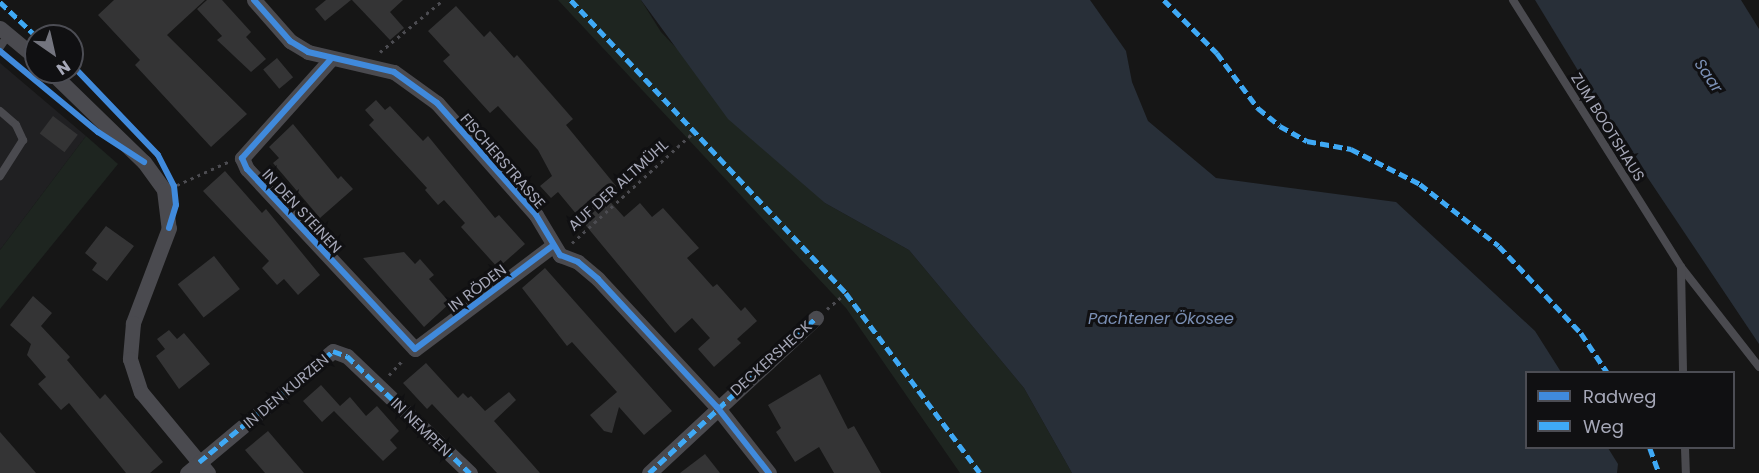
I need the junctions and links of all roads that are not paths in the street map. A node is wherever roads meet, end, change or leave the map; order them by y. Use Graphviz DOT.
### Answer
graph roads {
  1 [pos="254,0"];
  2 [pos="1513,0"];
  3 [pos="2,35"];
  4 [pos="24,50"];
  5 [pos="330,60"];
  6 [pos="63,84"];
  7 [pos="0,111"];
  8 [pos="0,176"];
  9 [pos="556,251"];
  10 [pos="1681,267"];
  11 [pos="820,315"];
  12 [pos="415,349"];
  13 [pos="1759,367"];
  14 [pos="1683,371"];
  15 [pos="376,383"];
  16 [pos="717,407"];
  17 [pos="1685,449"];
  18 [pos="204,468"];
  19 [pos="187,473"];
  20 [pos="470,473"];
  21 [pos="649,473"];
  22 [pos="769,473"];
  23 [pos="1686,473"];
  1 -- 5 [label="street, FISCHERSTRASSE"];
  2 -- 10 [label="lane, ZUM BOOTSHAUS"];
  3 -- 4 [label="street"];
  5 -- 9 [label="street, FISCHERSTRASSE"];
  5 -- 12 [label="street, IN DEN STEINEN"];
  6 -- 18 [label="street"];
  7 -- 8 [label="lane"];
  9 -- 12 [label="street, IN RÖDEN"];
  9 -- 16 [label="street"];
  10 -- 13 [label="lane, ZUM BOOTSHAUS"];
  10 -- 14 [label="lane"];
  11 -- 16 [label="street, DECKERSHECK"];
  15 -- 18 [label="street, IN DEN KURZEN"];
  15 -- 20 [label="street, IN NEMPEN"];
  16 -- 21 [label="street, DECKERSHECK"];
  16 -- 22 [label="street"];
  17 -- 23 [label="lane"];
  18 -- 19 [label="street"];
}
